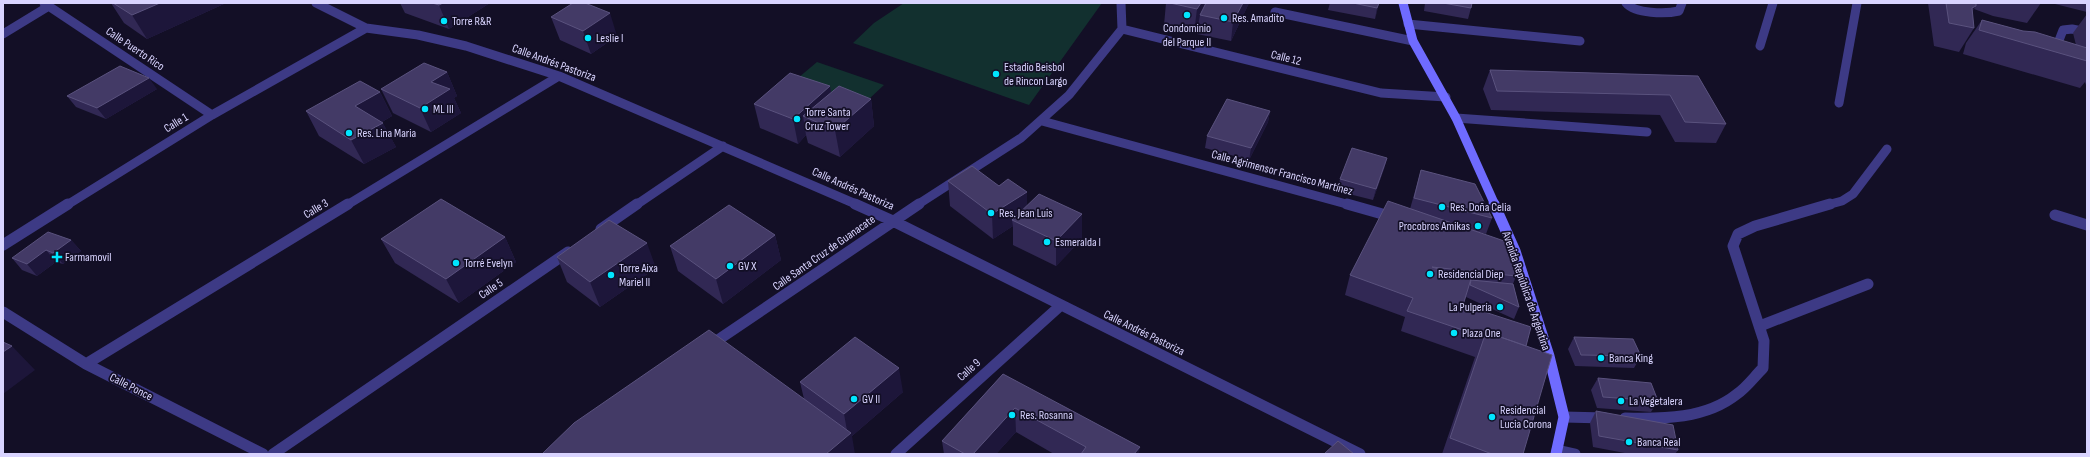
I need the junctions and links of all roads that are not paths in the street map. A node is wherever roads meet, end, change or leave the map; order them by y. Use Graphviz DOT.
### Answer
graph roads {
  1 [pos="318,3"];
  2 [pos="1121,3"];
  3 [pos="1403,3"];
  4 [pos="1626,3"];
  5 [pos="1682,3"];
  6 [pos="1773,3"];
  7 [pos="1857,3"];
  8 [pos="47,4"];
  9 [pos="1275,12"];
  10 [pos="1408,24"];
  11 [pos="366,28"];
  12 [pos="1122,29"];
  13 [pos="2087,32"];
  14 [pos="3,34"];
  15 [pos="2043,40"];
  16 [pos="1413,41"];
  17 [pos="1580,41"];
  18 [pos="1760,46"];
  19 [pos="559,76"];
  20 [pos="1446,97"];
  21 [pos="1839,103"];
  22 [pos="212,115"];
  23 [pos="1456,118"];
  24 [pos="1042,121"];
  25 [pos="1647,132"];
  26 [pos="723,146"];
  27 [pos="1887,149"];
  28 [pos="2055,215"];
  29 [pos="1400,219"];
  30 [pos="893,221"];
  31 [pos="2087,225"];
  32 [pos="593,235"];
  33 [pos="580,244"];
  34 [pos="3,245"];
  35 [pos="1499,246"];
  36 [pos="1515,251"];
  37 [pos="1868,284"];
  38 [pos="1060,306"];
  39 [pos="3,312"];
  40 [pos="1760,326"];
  41 [pos="699,353"];
  42 [pos="86,364"];
  43 [pos="1564,416"];
  44 [pos="1556,452"];
  45 [pos="263,454"];
  46 [pos="273,454"];
  47 [pos="896,454"];
  48 [pos="1360,454"];
  49 [pos="1575,454"];
  1 -- 11 [label="street, Calle Andrés Pastoriza"];
  2 -- 12 [label="street"];
  3 -- 10 [label="main road, Avenida República de Argentina"];
  4 -- 5 [label="street"];
  6 -- 18 [label="street"];
  7 -- 21 [label="street"];
  8 -- 14 [label="street"];
  8 -- 22 [label="street, Calle Puerto Rico"];
  9 -- 16 [label="street"];
  10 -- 16 [label="main road, Avenida República de Argentina"];
  10 -- 17 [label="street"];
  11 -- 19 [label="street, Calle Andrés Pastoriza"];
  11 -- 22 [label="street, Calle 1"];
  12 -- 20 [label="street, Calle 12"];
  12 -- 24 [label="street, Calle Santa Cruz de Guanacate"];
  13 -- 15 [label="street"];
  16 -- 20 [label="main road, Avenida República de Argentina"];
  19 -- 26 [label="street, Calle Andrés Pastoriza"];
  19 -- 42 [label="street, Calle 3"];
  20 -- 23 [label="main road, Avenida República de Argentina"];
  22 -- 34 [label="street, Calle 1"];
  23 -- 25 [label="street"];
  23 -- 36 [label="main road, Avenida República de Argentina"];
  24 -- 29 [label="street, Calle Agrimensor Francisco Martínez"];
  24 -- 30 [label="street, Calle Santa Cruz de Guanacate"];
  26 -- 30 [label="street, Calle Andrés Pastoriza"];
  26 -- 32 [label="street"];
  27 -- 40 [label="street"];
  28 -- 31 [label="street"];
  30 -- 38 [label="street, Calle Andrés Pastoriza"];
  30 -- 41 [label="street, Calle Santa Cruz de Guanacate"];
  33 -- 46 [label="street, Calle 5"];
  35 -- 36 [label="street"];
  36 -- 43 [label="main road, Avenida República de Argentina"];
  37 -- 40 [label="street"];
  38 -- 47 [label="street, Calle 9"];
  38 -- 48 [label="street, Calle Andrés Pastoriza"];
  39 -- 42 [label="street, Calle Ponce"];
  40 -- 43 [label="street"];
  42 -- 45 [label="street, Calle Ponce"];
  43 -- 44 [label="main road, Avenida República de Argentina"];
  44 -- 49 [label="street"];
}
